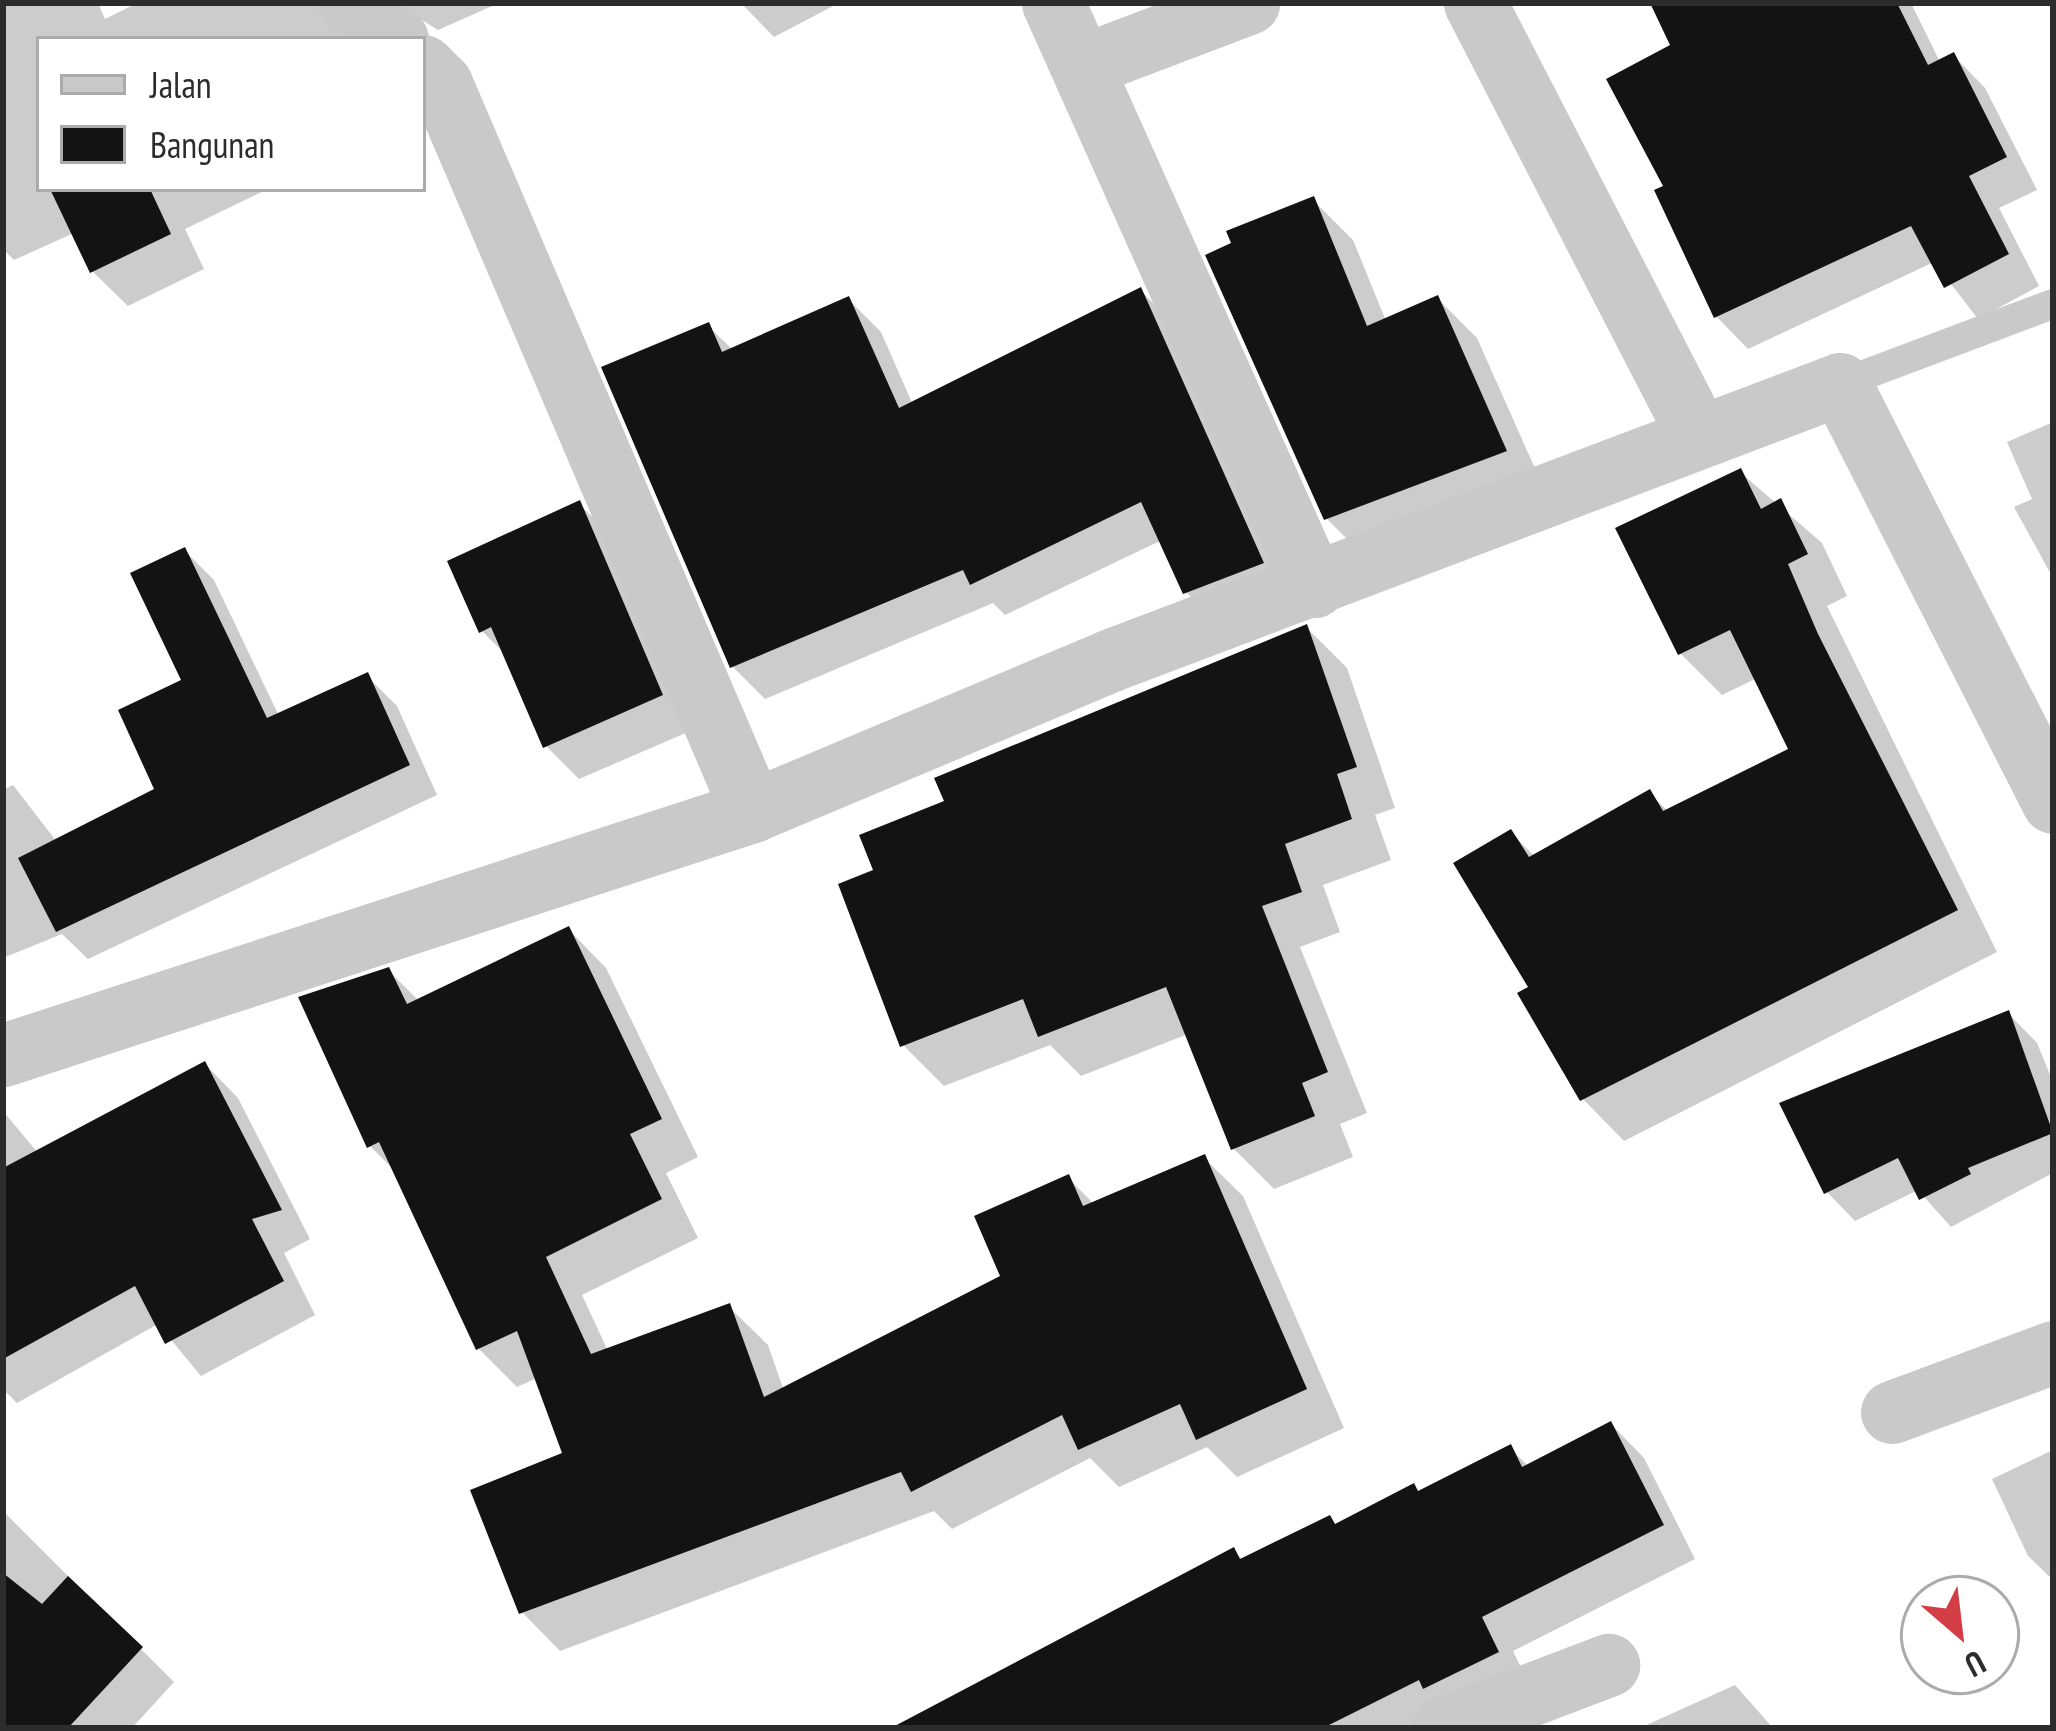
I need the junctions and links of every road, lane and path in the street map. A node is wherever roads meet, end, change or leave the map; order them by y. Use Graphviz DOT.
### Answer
graph roads {
  1 [pos="349,3"];
  2 [pos="1053,3"];
  3 [pos="1247,3"];
  4 [pos="1475,3"];
  5 [pos="393,36"];
  6 [pos="1082,66"];
  7 [pos="426,69"];
  8 [pos="2053,304"];
  9 [pos="1840,384"];
  10 [pos="1699,437"];
  11 [pos="1314,586"];
  12 [pos="2053,802"];
  13 [pos="752,811"];
  14 [pos="3,1055"];
  15 [pos="2053,1352"];
  16 [pos="1892,1412"];
  17 [pos="1608,1665"];
  18 [pos="1443,1728"];
  1 -- 5 [label="street"];
  2 -- 6 [label="street"];
  3 -- 6 [label="street"];
  4 -- 10 [label="street"];
  6 -- 11 [label="street"];
  7 -- 13 [label="street"];
  8 -- 9 [label="lane"];
  9 -- 10 [label="street"];
  9 -- 12 [label="street"];
  10 -- 11 [label="street"];
  11 -- 13 [label="street"];
  13 -- 14 [label="street"];
  15 -- 16 [label="street"];
  17 -- 18 [label="street"];
}
